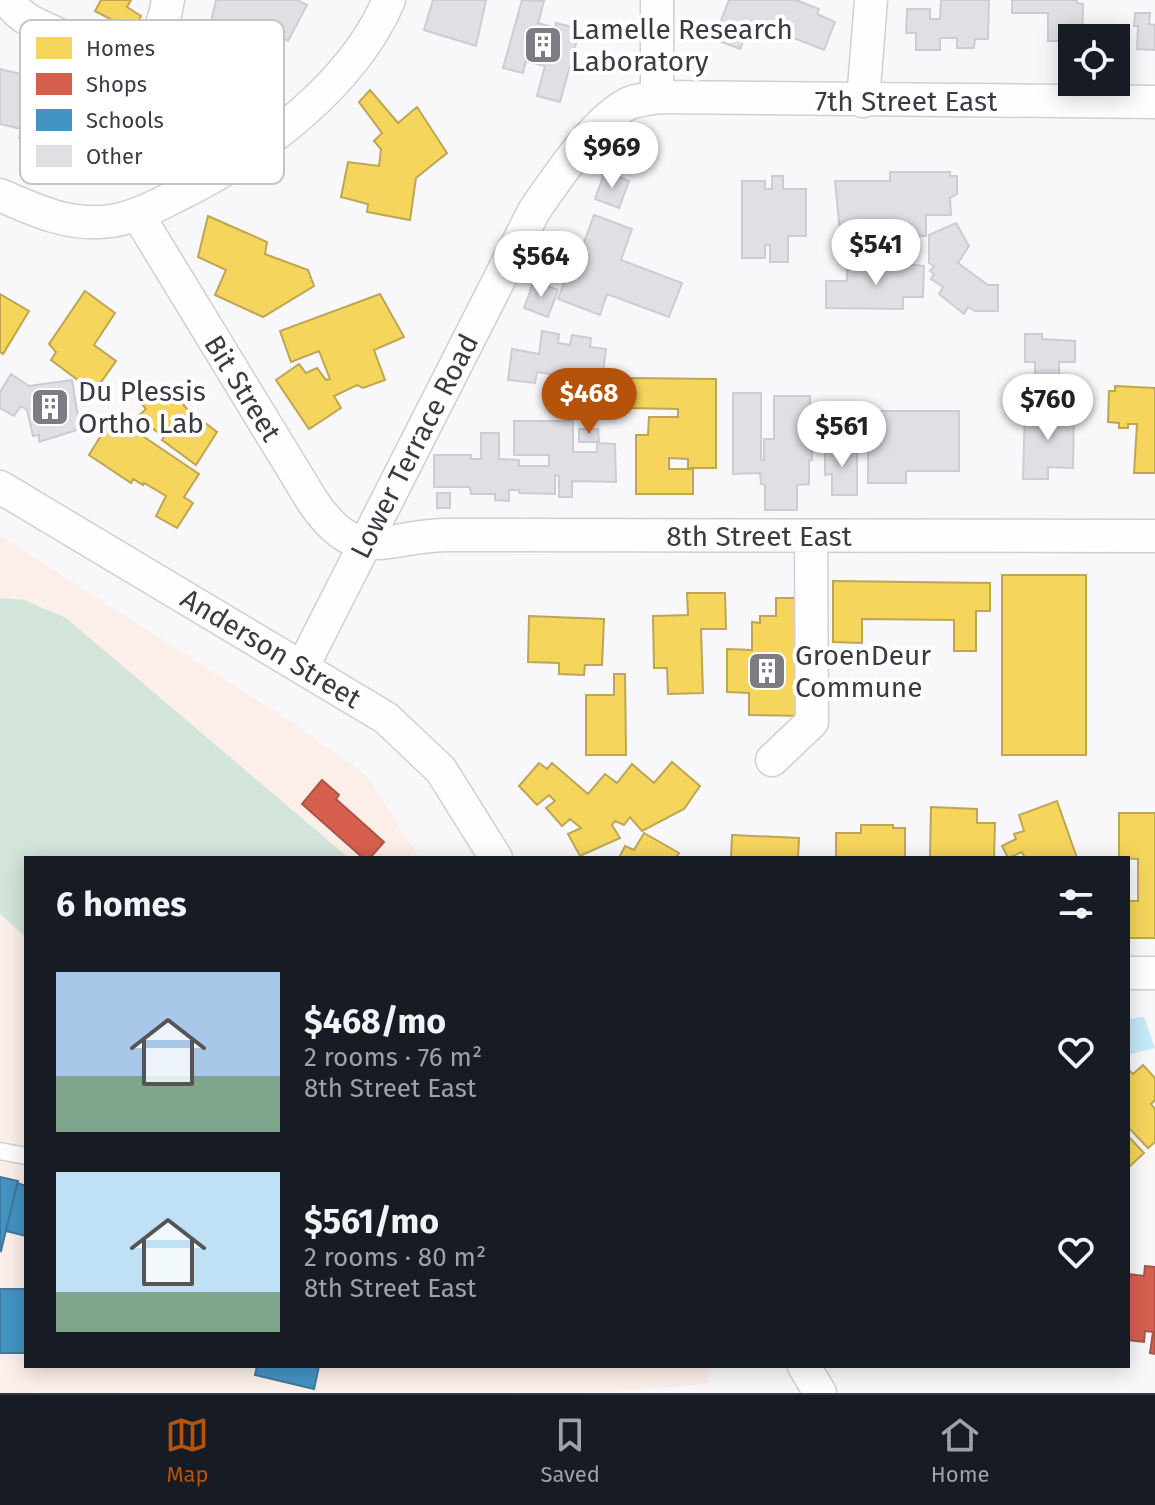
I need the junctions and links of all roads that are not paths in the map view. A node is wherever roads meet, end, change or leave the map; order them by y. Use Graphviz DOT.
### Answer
graph roads {
  1 [pos="8,0"];
  2 [pos="168,0"];
  3 [pos="389,0"];
  4 [pos="657,0"];
  5 [pos="871,0"];
  6 [pos="28,20"];
  7 [pos="164,20"];
  8 [pos="657,97"];
  9 [pos="863,101"];
  10 [pos="1155,102"];
  11 [pos="284,127"];
  12 [pos="201,184"];
  13 [pos="0,195"];
  14 [pos="138,215"];
  15 [pos="0,487"];
  16 [pos="811,536"];
  17 [pos="1155,536"];
  18 [pos="364,545"];
  19 [pos="303,666"];
  20 [pos="772,760"];
  21 [pos="495,856"];
  22 [pos="1130,973"];
  23 [pos="1155,973"];
  24 [pos="0,1151"];
  25 [pos="24,1156"];
  26 [pos="805,1368"];
  27 [pos="820,1393"];
  1 -- 6 [label="street"];
  2 -- 7 [label="street"];
  3 -- 11 [label="street"];
  4 -- 8 [label="street"];
  5 -- 9 [label="street"];
  8 -- 9 [label="street, 7th Street East"];
  8 -- 18 [label="street, Lower Terrace Road"];
  9 -- 10 [label="street, 7th Street East"];
  12 -- 14 [label="street"];
  13 -- 14 [label="street"];
  14 -- 18 [label="street, Bit Street"];
  15 -- 19 [label="street, Anderson Street"];
  16 -- 17 [label="street, 8th Street East"];
  16 -- 18 [label="street, 8th Street East"];
  16 -- 20 [label="street"];
  18 -- 19 [label="street, Lower Terrace Road"];
  19 -- 21 [label="street, Anderson Street"];
  22 -- 23 [label="street"];
  24 -- 25 [label="lane"];
  26 -- 27 [label="street"];
}
